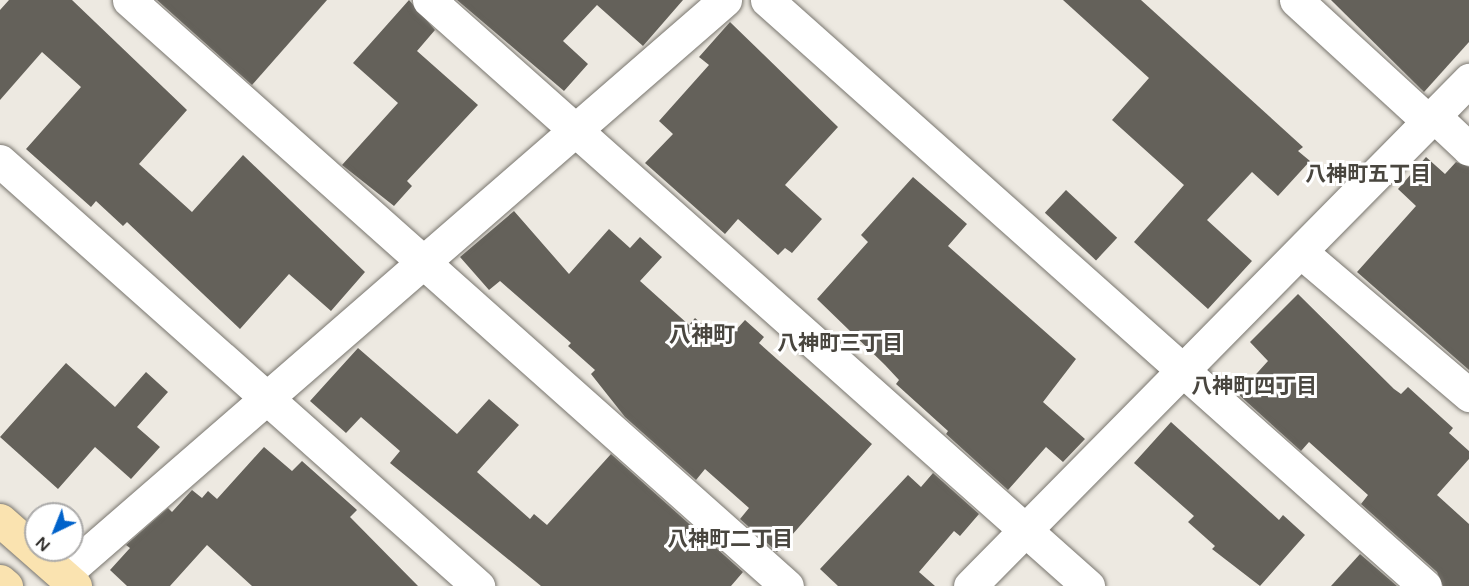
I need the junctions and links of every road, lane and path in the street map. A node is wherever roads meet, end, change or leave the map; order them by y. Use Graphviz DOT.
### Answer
graph roads {
  1 [pos="129,0"];
  2 [pos="429,0"];
  3 [pos="725,0"];
  4 [pos="767,0"];
  5 [pos="1296,0"];
  6 [pos="1469,80"];
  7 [pos="1431,119"];
  8 [pos="574,130"];
  9 [pos="1469,149"];
  10 [pos="0,161"];
  11 [pos="1301,252"];
  12 [pos="422,260"];
  13 [pos="1184,371"];
  14 [pos="1469,395"];
  15 [pos="264,396"];
  16 [pos="0,520"];
  17 [pos="1025,530"];
  18 [pos="0,581"];
  19 [pos="69,581"];
  20 [pos="6,586"];
  21 [pos="478,586"];
  22 [pos="787,586"];
  23 [pos="970,586"];
  24 [pos="1088,586"];
  25 [pos="1425,586"];
  1 -- 12 [label="street"];
  2 -- 8 [label="street"];
  3 -- 8 [label="street"];
  4 -- 13 [label="street"];
  5 -- 7 [label="street"];
  6 -- 7 [label="street"];
  7 -- 9 [label="street"];
  7 -- 11 [label="street"];
  8 -- 12 [label="street"];
  8 -- 17 [label="street"];
  10 -- 15 [label="street"];
  11 -- 13 [label="street"];
  11 -- 14 [label="street"];
  12 -- 15 [label="street"];
  12 -- 22 [label="street"];
  13 -- 17 [label="street"];
  13 -- 25 [label="street"];
  15 -- 19 [label="street"];
  15 -- 21 [label="street"];
  16 -- 19 [label="main road"];
  17 -- 23 [label="street"];
  17 -- 24 [label="street"];
  18 -- 20 [label="main road"];
}
